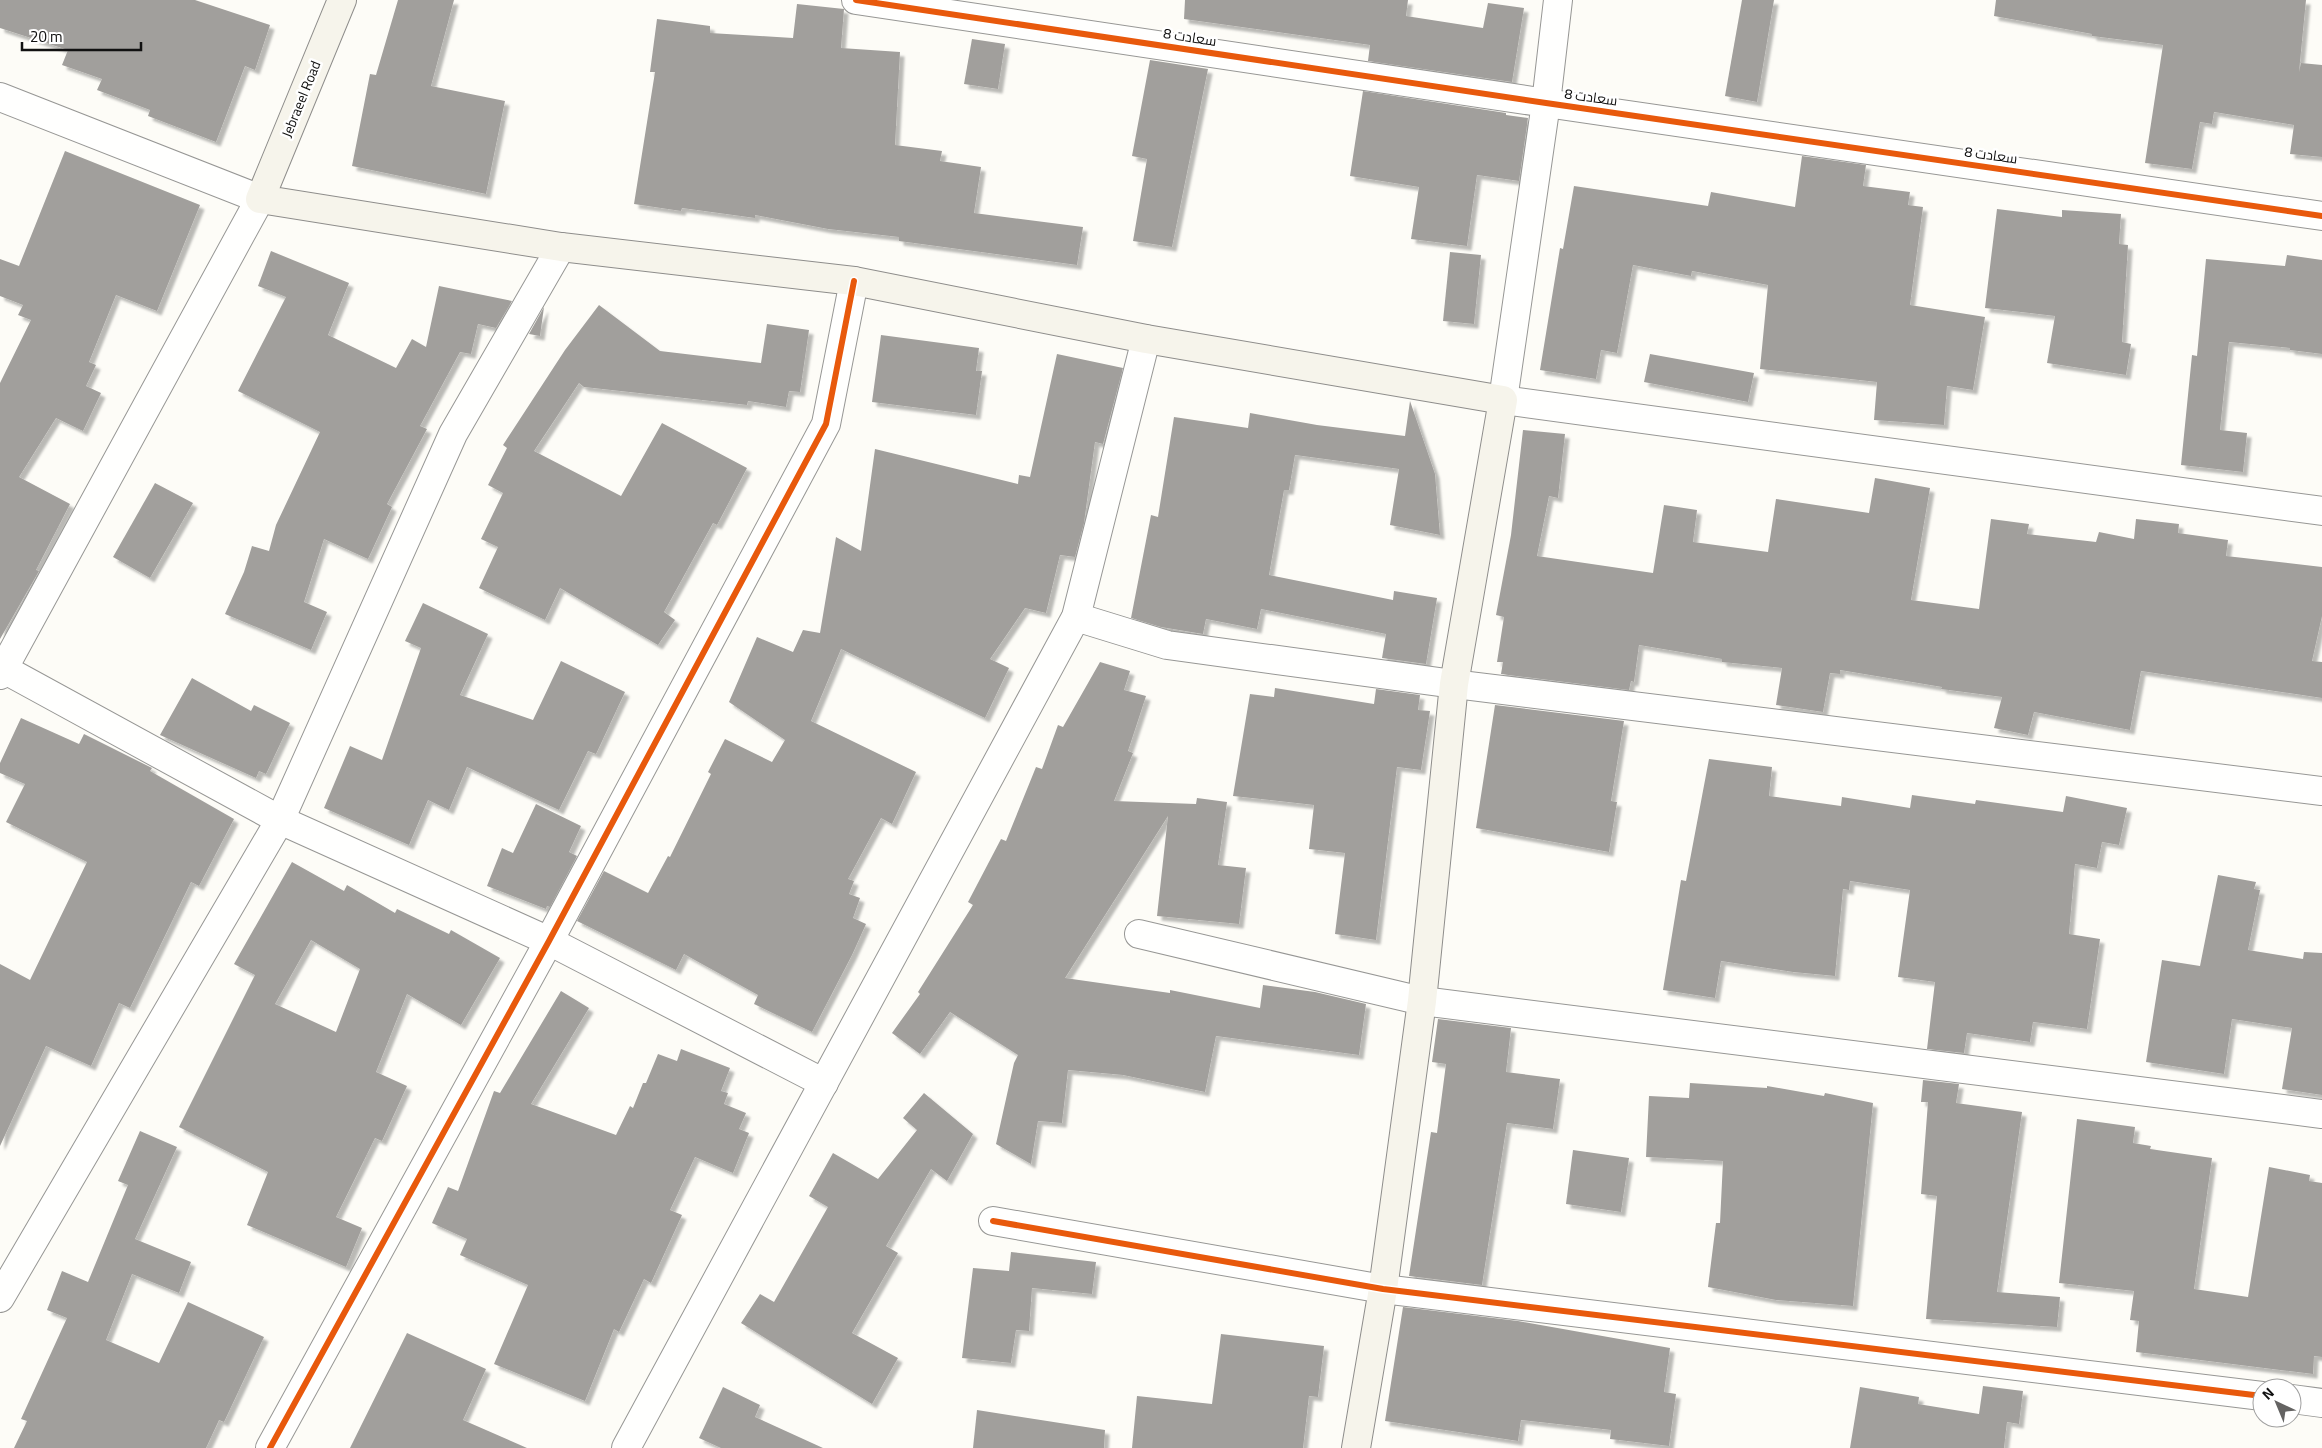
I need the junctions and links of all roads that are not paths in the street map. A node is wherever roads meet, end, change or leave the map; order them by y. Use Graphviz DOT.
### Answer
graph roads {
  1 [pos="342,0"];
  2 [pos="856,0"];
  3 [pos="1558,0"];
  4 [pos="0,97"];
  5 [pos="1546,103"];
  6 [pos="260,199"];
  7 [pos="2322,216"];
  8 [pos="561,247"];
  9 [pos="854,281"];
  10 [pos="1146,339"];
  11 [pos="1504,400"];
  12 [pos="2322,511"];
  13 [pos="1076,618"];
  14 [pos="1,670"];
  15 [pos="1454,684"];
  16 [pos="2322,791"];
  17 [pos="280,820"];
  18 [pos="1139,934"];
  19 [pos="549,941"];
  20 [pos="1422,1001"];
  21 [pos="824,1082"];
  22 [pos="2322,1114"];
  23 [pos="993,1221"];
  24 [pos="1383,1289"];
  25 [pos="0,1298"];
  26 [pos="2252,1395"];
  27 [pos="2302,1400"];
  28 [pos="2322,1403"];
  29 [pos="270,1448"];
  30 [pos="626,1448"];
  31 [pos="1356,1448"];
  1 -- 6 [label="main road, Jebraeel Road"];
  2 -- 5 [label="street, سعادت 8"];
  3 -- 5 [label="street"];
  4 -- 6 [label="street"];
  5 -- 7 [label="street, سعادت 8"];
  5 -- 11 [label="street"];
  6 -- 8 [label="main road"];
  6 -- 14 [label="street"];
  8 -- 9 [label="main road"];
  8 -- 17 [label="street"];
  9 -- 10 [label="main road"];
  9 -- 19 [label="street"];
  10 -- 11 [label="main road"];
  10 -- 13 [label="street"];
  11 -- 12 [label="street"];
  11 -- 15 [label="main road"];
  13 -- 15 [label="street"];
  13 -- 21 [label="street"];
  14 -- 17 [label="street"];
  15 -- 16 [label="street"];
  15 -- 20 [label="main road"];
  17 -- 19 [label="street"];
  17 -- 25 [label="street"];
  18 -- 20 [label="street"];
  19 -- 21 [label="street"];
  19 -- 29 [label="street"];
  20 -- 22 [label="street"];
  20 -- 24 [label="main road"];
  21 -- 30 [label="street"];
  23 -- 24 [label="street"];
  24 -- 26 [label="street"];
  24 -- 31 [label="main road"];
  27 -- 28 [label="street"];
}
